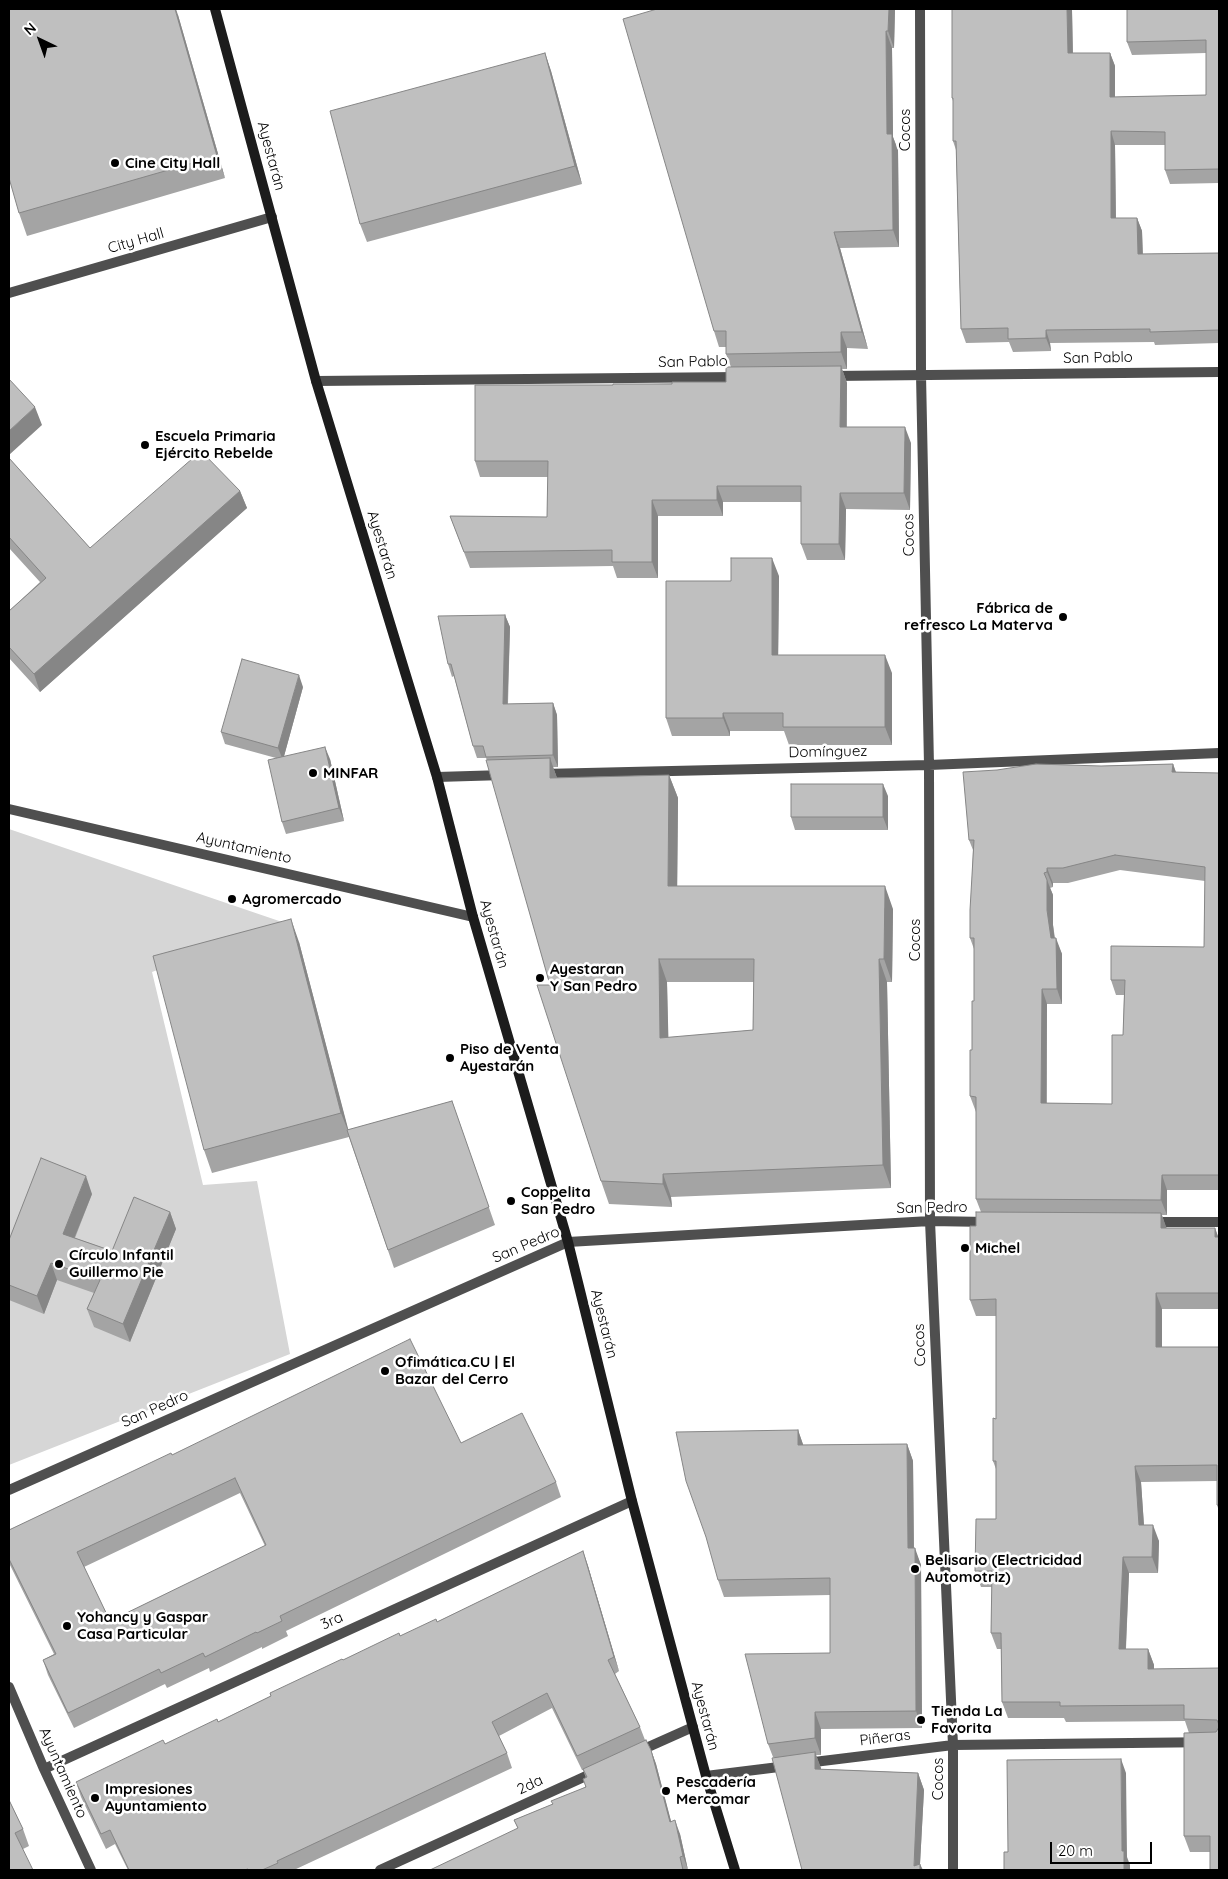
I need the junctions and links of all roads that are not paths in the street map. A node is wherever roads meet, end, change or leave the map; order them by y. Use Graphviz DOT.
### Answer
graph roads {
  1 [pos="215,9"];
  2 [pos="920,9"];
  3 [pos="272,217"];
  4 [pos="9,293"];
  5 [pos="1219,372"];
  6 [pos="921,375"];
  7 [pos="822,376"];
  8 [pos="752,377"];
  9 [pos="316,380"];
  10 [pos="1219,753"];
  11 [pos="929,765"];
  12 [pos="535,774"];
  13 [pos="516,775"];
  14 [pos="437,777"];
  15 [pos="9,809"];
  16 [pos="473,917"];
  17 [pos="930,1221"];
  18 [pos="1000,1222"];
  19 [pos="1140,1222"];
  20 [pos="1219,1222"];
  21 [pos="568,1242"];
  22 [pos="9,1490"];
  23 [pos="632,1501"];
  24 [pos="9,1687"];
  25 [pos="693,1726"];
  26 [pos="1219,1742"];
  27 [pos="952,1745"];
  28 [pos="630,1755"];
  29 [pos="604,1768"];
  30 [pos="44,1769"];
  31 [pos="706,1776"];
  32 [pos="91,1870"];
  33 [pos="380,1870"];
  34 [pos="735,1870"];
  35 [pos="954,1870"];
  1 -- 3 [label="main road, Ayestarán"];
  2 -- 6 [label="street, Cocos"];
  3 -- 4 [label="street, City Hall"];
  3 -- 9 [label="main road, Ayestarán"];
  5 -- 6 [label="street, San Pablo"];
  6 -- 7 [label="street, San Pablo"];
  6 -- 11 [label="street, Cocos"];
  8 -- 9 [label="street, San Pablo"];
  9 -- 14 [label="main road, Ayestarán"];
  10 -- 11 [label="street, Domínguez"];
  11 -- 12 [label="street, Domínguez"];
  11 -- 17 [label="street, Cocos"];
  13 -- 14 [label="street"];
  14 -- 16 [label="main road, Ayestarán"];
  15 -- 16 [label="street, Ayuntamiento"];
  16 -- 21 [label="main road, Ayestarán"];
  17 -- 18 [label="street, San Pedro"];
  17 -- 21 [label="street, San Pedro"];
  17 -- 27 [label="street, Cocos"];
  19 -- 20 [label="street"];
  21 -- 22 [label="street, San Pedro"];
  21 -- 23 [label="main road, Ayestarán"];
  23 -- 25 [label="main road, Ayestarán"];
  23 -- 30 [label="street, 3ra"];
  24 -- 30 [label="street, Ayuntamiento"];
  25 -- 28 [label="street"];
  25 -- 31 [label="main road, Ayestarán"];
  26 -- 27 [label="street, Piñeras"];
  27 -- 31 [label="street, Piñeras"];
  27 -- 35 [label="street, Cocos"];
  29 -- 33 [label="street, 2da"];
  30 -- 32 [label="street, Ayuntamiento"];
  31 -- 34 [label="main road, Ayestarán"];
}
